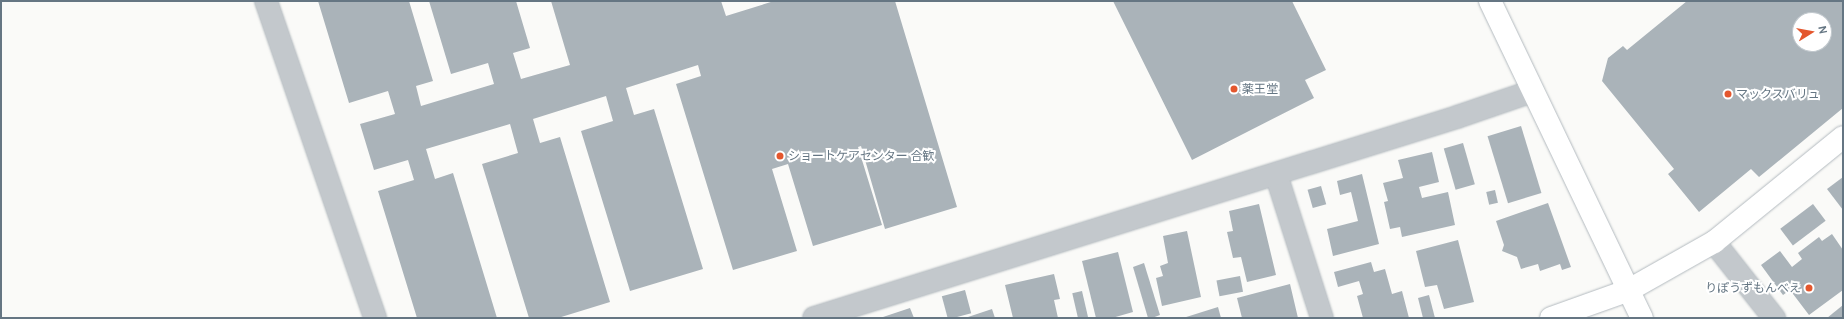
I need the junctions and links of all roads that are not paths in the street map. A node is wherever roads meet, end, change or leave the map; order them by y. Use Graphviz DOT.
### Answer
graph roads {
  1 [pos="266,1"];
  2 [pos="1490,1"];
  3 [pos="1533,91"];
  4 [pos="1843,137"];
  5 [pos="1276,174"];
  6 [pos="1714,242"];
  7 [pos="1629,290"];
  8 [pos="824,317"];
  9 [pos="375,318"];
  10 [pos="1322,318"];
  11 [pos="1551,318"];
  12 [pos="1642,318"];
  13 [pos="1774,318"];
  1 -- 9 [label="street"];
  2 -- 3 [label="street"];
  3 -- 5 [label="street"];
  3 -- 7 [label="street"];
  4 -- 6 [label="street"];
  5 -- 8 [label="street"];
  5 -- 10 [label="street"];
  6 -- 7 [label="street"];
  6 -- 13 [label="street"];
  7 -- 11 [label="street"];
  7 -- 12 [label="street"];
}
